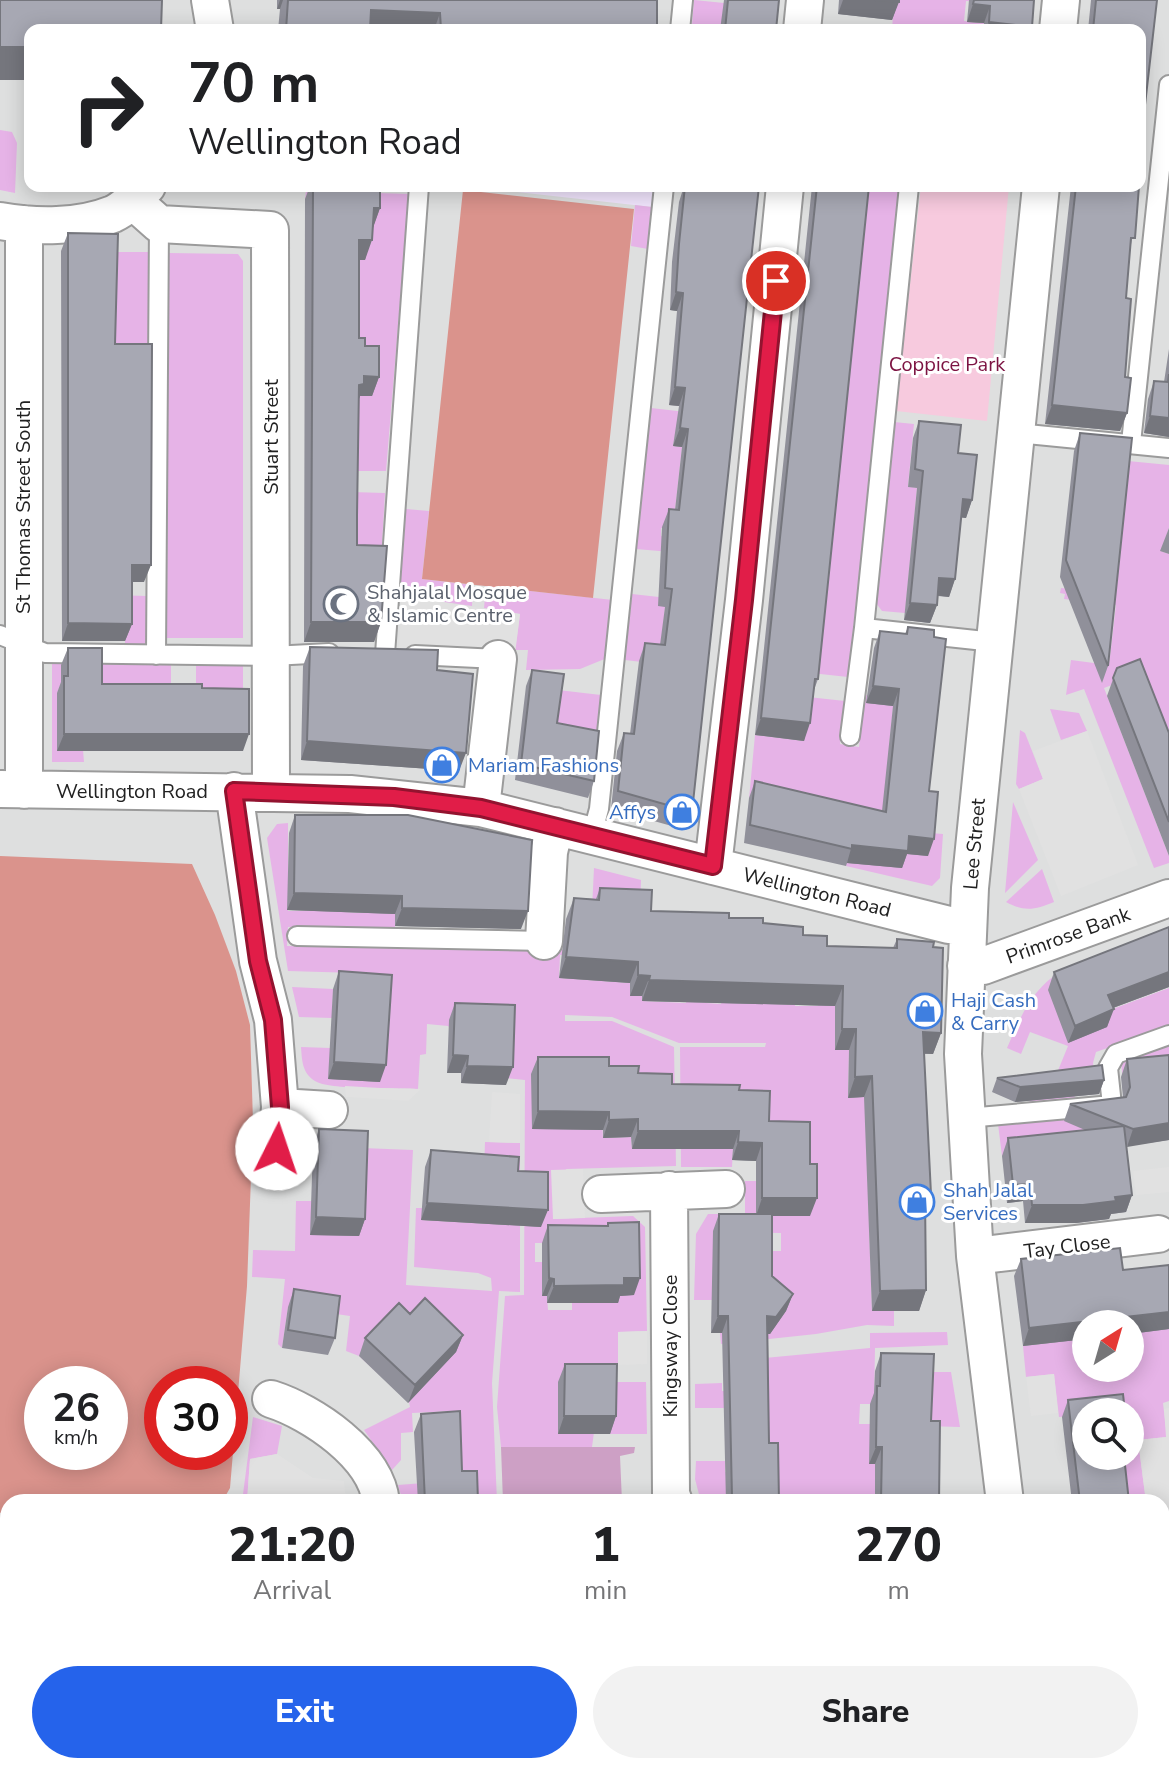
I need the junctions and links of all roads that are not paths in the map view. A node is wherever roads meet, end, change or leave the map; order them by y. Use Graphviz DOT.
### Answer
graph roads {
  1 [pos="210,0"];
  2 [pos="683,0"];
  3 [pos="805,0"];
  4 [pos="1061,0"];
  5 [pos="214,24"];
  6 [pos="681,24"];
  7 [pos="803,24"];
  8 [pos="1059,24"];
  9 [pos="1169,85"];
  10 [pos="418,192"];
  11 [pos="663,192"];
  12 [pos="784,192"];
  13 [pos="908,192"];
  14 [pos="1040,192"];
  15 [pos="146,203"];
  16 [pos="12,223"];
  17 [pos="1017,433"];
  18 [pos="1131,443"];
  19 [pos="1169,448"];
  20 [pos="864,628"];
  21 [pos="12,640"];
  22 [pos="994,642"];
  23 [pos="340,653"];
  24 [pos="156,655"];
  25 [pos="272,656"];
  26 [pos="498,659"];
  27 [pos="850,736"];
  28 [pos="12,790"];
  29 [pos="234,791"];
  30 [pos="271,792"];
  31 [pos="481,808"];
  32 [pos="555,826"];
  33 [pos="592,835"];
  34 [pos="713,866"];
  35 [pos="1169,898"];
  36 [pos="968,926"];
  37 [pos="297,936"];
  38 [pos="544,941"];
  39 [pos="966,966"];
  40 [pos="1169,1035"];
  41 [pos="280,1107"];
  42 [pos="329,1110"];
  43 [pos="967,1118"];
  44 [pos="275,1171"];
  45 [pos="726,1189"];
  46 [pos="669,1190"];
  47 [pos="601,1194"];
  48 [pos="1158,1234"];
  49 [pos="975,1256"];
  50 [pos="271,1399"];
  51 [pos="378,1494"];
  52 [pos="671,1494"];
  53 [pos="1004,1494"];
  1 -- 5 [label="street"];
  2 -- 6 [label="lane"];
  3 -- 7 [label="street"];
  4 -- 8 [label="street"];
  9 -- 18 [label="lane"];
  10 -- 26 [label="lane"];
  11 -- 33 [label="lane"];
  12 -- 34 [label="street"];
  13 -- 20 [label="lane"];
  14 -- 17 [label="street, Lee Street"];
  15 -- 16 [label="street"];
  15 -- 24 [label="lane"];
  15 -- 25 [label="street, Stuart Street"];
  16 -- 21 [label="street, St Thomas Street South"];
  17 -- 18 [label="lane"];
  17 -- 22 [label="street, Lee Street"];
  18 -- 19 [label="lane"];
  20 -- 22 [label="lane"];
  20 -- 27 [label="lane"];
  21 -- 24 [label="lane"];
  21 -- 28 [label="street, St Thomas Street South"];
  22 -- 36 [label="street, Lee Street"];
  23 -- 25 [label="lane"];
  24 -- 25 [label="lane"];
  25 -- 30 [label="street, Stuart Street"];
  26 -- 31 [label="street"];
  28 -- 29 [label="street, Wellington Road"];
  29 -- 30 [label="street, Wellington Road"];
  29 -- 41 [label="street"];
  30 -- 31 [label="street, Wellington Road"];
  31 -- 32 [label="street, Wellington Road"];
  32 -- 33 [label="street, Wellington Road"];
  32 -- 38 [label="street"];
  33 -- 34 [label="street, Wellington Road"];
  34 -- 36 [label="street, Wellington Road"];
  35 -- 39 [label="street, Primrose Bank"];
  36 -- 39 [label="street, Lee Street"];
  37 -- 38 [label="lane"];
  39 -- 43 [label="street, Lee Street"];
  40 -- 43 [label="lane"];
  41 -- 42 [label="street"];
  41 -- 44 [label="street"];
  43 -- 49 [label="street, Lee Street"];
  45 -- 46 [label="street"];
  46 -- 47 [label="street"];
  46 -- 52 [label="street, Kingsway Close"];
  48 -- 49 [label="street, Tay Close"];
  49 -- 53 [label="street, Lee Street"];
  50 -- 51 [label="street"];
}
